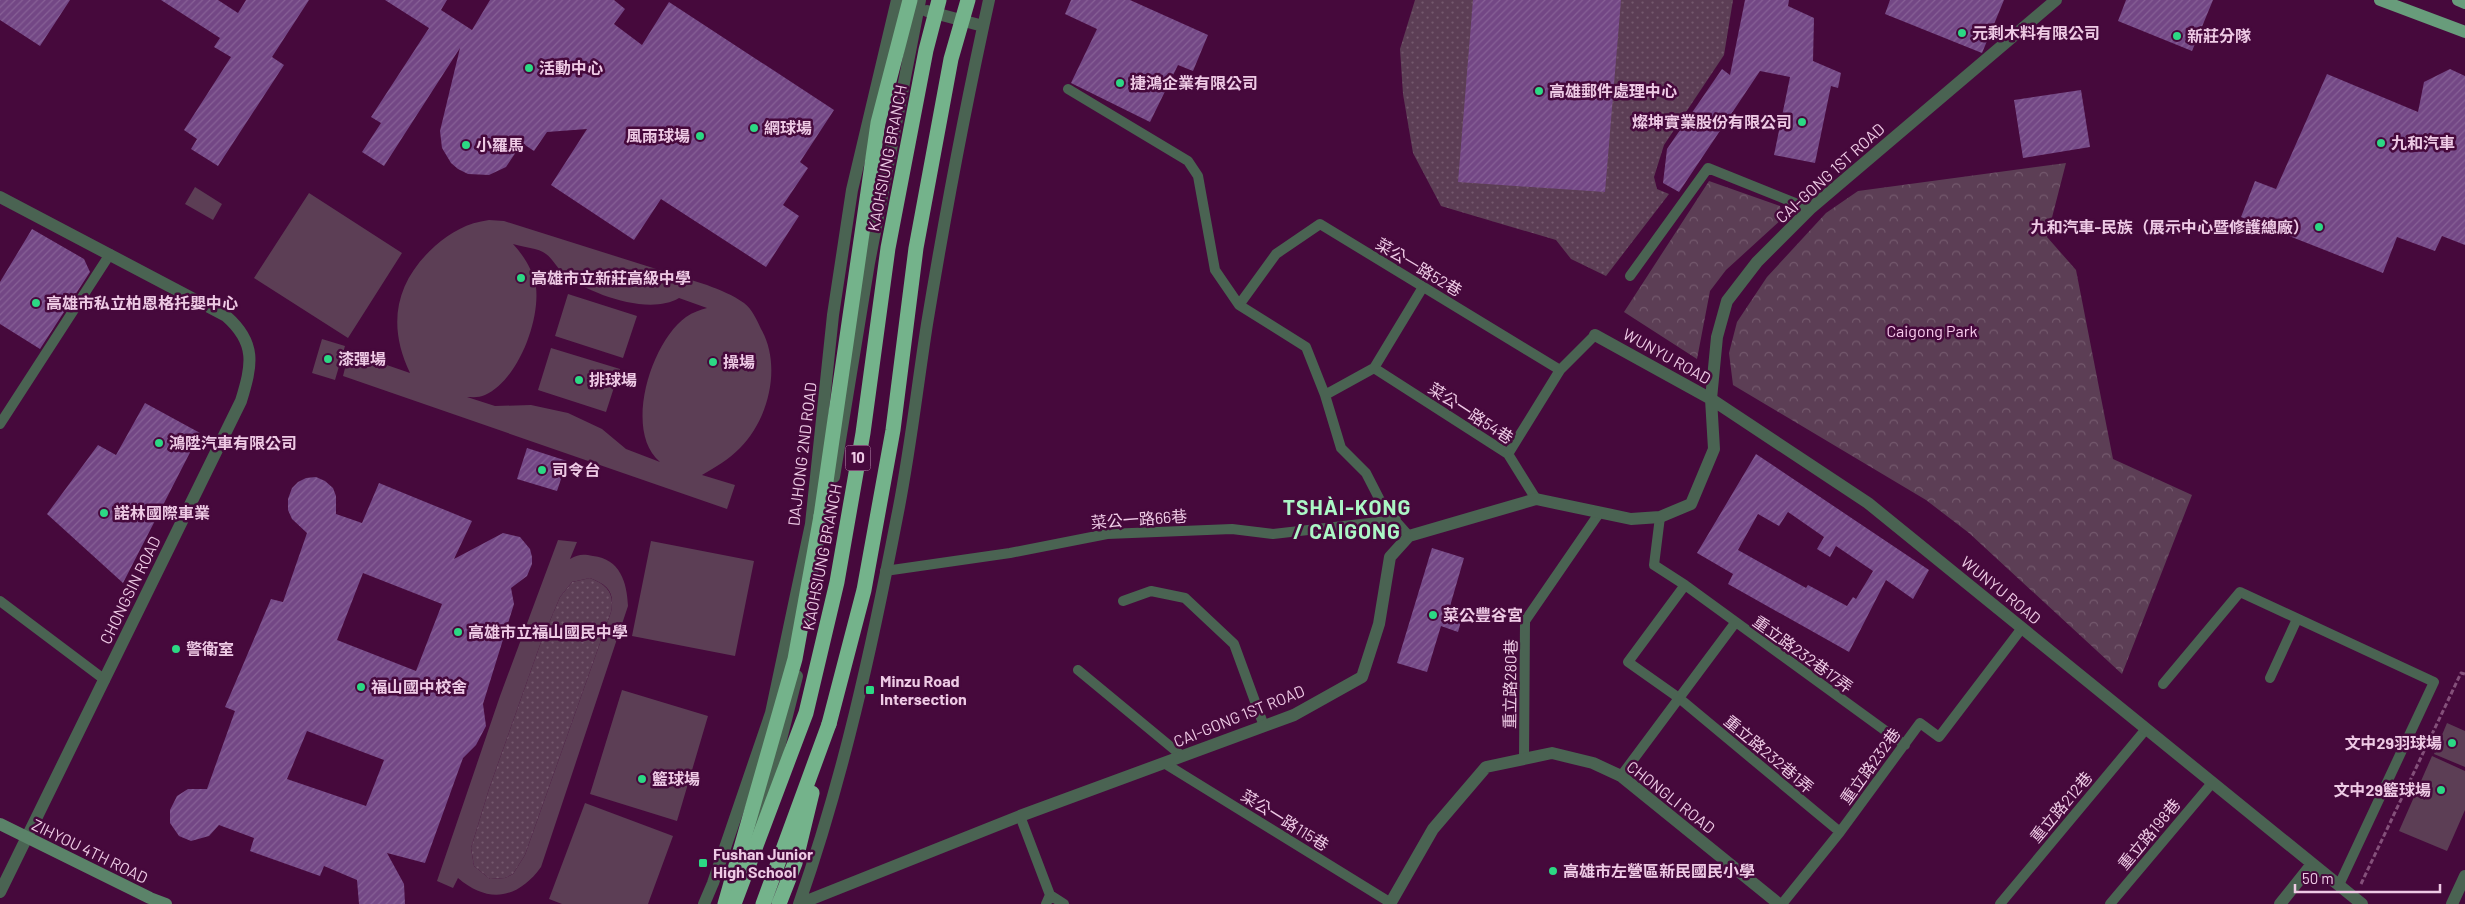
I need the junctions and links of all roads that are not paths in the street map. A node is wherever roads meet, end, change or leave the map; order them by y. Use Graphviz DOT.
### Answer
graph roads {
  1 [pos="940,0"];
  2 [pos="968,0"];
  3 [pos="989,0"];
  4 [pos="2056,0"];
  5 [pos="2380,0"];
  6 [pos="2458,0"];
  7 [pos="905,2"];
  8 [pos="2465,3"];
  9 [pos="983,26"];
  10 [pos="2465,32"];
  11 [pos="1068,89"];
  12 [pos="0,197"];
  13 [pos="1810,209"];
  14 [pos="110,254"];
  15 [pos="1630,276"];
  16 [pos="1423,287"];
  17 [pos="1239,305"];
  18 [pos="1596,335"];
  19 [pos="1374,368"];
  20 [pos="1560,370"];
  21 [pos="1325,395"];
  22 [pos="1711,399"];
  23 [pos="0,424"];
  24 [pos="1508,454"];
  25 [pos="1536,499"];
  26 [pos="1600,512"];
  27 [pos="1660,517"];
  28 [pos="1396,520"];
  29 [pos="1409,536"];
  30 [pos="885,571"];
  31 [pos="1684,585"];
  32 [pos="0,601"];
  33 [pos="1122,601"];
  34 [pos="2297,618"];
  35 [pos="1734,623"];
  36 [pos="2022,628"];
  37 [pos="1078,670"];
  38 [pos="2270,678"];
  39 [pos="105,680"];
  40 [pos="2163,684"];
  41 [pos="1679,698"];
  42 [pos="829,724"];
  43 [pos="1264,726"];
  44 [pos="2146,729"];
  45 [pos="1904,745"];
  46 [pos="1182,756"];
  47 [pos="1524,759"];
  48 [pos="1164,763"];
  49 [pos="1621,776"];
  50 [pos="2212,783"];
  51 [pos="1020,816"];
  52 [pos="0,824"];
  53 [pos="1840,832"];
  54 [pos="26,838"];
  55 [pos="2312,864"];
  56 [pos="2465,876"];
  57 [pos="2339,885"];
  58 [pos="0,892"];
  59 [pos="1048,900"];
  60 [pos="2358,901"];
  61 [pos="1390,903"];
  62 [pos="166,904"];
  63 [pos="704,904"];
  64 [pos="725,904"];
  65 [pos="734,904"];
  66 [pos="763,904"];
  67 [pos="778,904"];
  68 [pos="799,904"];
  69 [pos="1064,904"];
  70 [pos="1780,904"];
  71 [pos="2000,904"];
  72 [pos="2110,904"];
  73 [pos="2280,904"];
  74 [pos="2452,904"];
  1 -- 65 [label="highway, KAOHSIUNG BRANCH / 10, bridge"];
  2 -- 42 [label="highway, 10, bridge"];
  3 -- 9 [label="street"];
  4 -- 13 [label="street, CAI-GONG 1ST ROAD"];
  5 -- 10 [label="main road"];
  6 -- 8 [label="main road"];
  7 -- 9 [label="street"];
  7 -- 63 [label="street, DAJHONG 2ND ROAD"];
  7 -- 64 [label="highway, bridge"];
  7 -- 64 [label="street, DAJHONG 2ND ROAD"];
  9 -- 30 [label="street"];
  11 -- 17 [label="lane"];
  12 -- 14 [label="street, CHONGSIN ROAD"];
  13 -- 15 [label="lane"];
  13 -- 22 [label="street, CAI-GONG 1ST ROAD"];
  14 -- 23 [label="lane"];
  14 -- 39 [label="street, CHONGSIN ROAD"];
  16 -- 17 [label="lane, 菜公一路52巷"];
  16 -- 19 [label="lane"];
  16 -- 20 [label="lane, 菜公一路52巷"];
  17 -- 21 [label="lane"];
  18 -- 20 [label="lane"];
  18 -- 22 [label="street, WUNYU ROAD"];
  19 -- 21 [label="lane"];
  19 -- 24 [label="lane, 菜公一路54巷"];
  20 -- 24 [label="lane"];
  21 -- 28 [label="lane"];
  22 -- 27 [label="street, CAI-GONG 1ST ROAD"];
  22 -- 36 [label="street, WUNYU ROAD"];
  24 -- 25 [label="lane, 菜公一路54巷"];
  25 -- 26 [label="street, CAI-GONG 1ST ROAD"];
  25 -- 29 [label="street, CAI-GONG 1ST ROAD"];
  26 -- 27 [label="street, CAI-GONG 1ST ROAD"];
  26 -- 47 [label="lane, 重立路280巷"];
  27 -- 31 [label="lane, 重立路232巷17弄"];
  28 -- 29 [label="lane"];
  28 -- 30 [label="lane, 菜公一路66巷"];
  29 -- 43 [label="street, CAI-GONG 1ST ROAD"];
  30 -- 68 [label="street"];
  31 -- 35 [label="lane, 重立路232巷17弄"];
  31 -- 41 [label="lane, 重立路232巷1弄"];
  32 -- 39 [label="lane"];
  33 -- 43 [label="lane"];
  34 -- 38 [label="lane"];
  34 -- 40 [label="lane"];
  34 -- 57 [label="lane"];
  35 -- 41 [label="lane"];
  35 -- 45 [label="lane, 重立路232巷17弄"];
  36 -- 44 [label="street, WUNYU ROAD"];
  36 -- 45 [label="lane, 重立路232巷"];
  37 -- 46 [label="lane"];
  39 -- 54 [label="street, CHONGSIN ROAD"];
  41 -- 49 [label="lane"];
  41 -- 53 [label="lane, 重立路232巷1弄"];
  42 -- 66 [label="highway, 10"];
  42 -- 67 [label="highway"];
  43 -- 46 [label="street, CAI-GONG 1ST ROAD"];
  44 -- 50 [label="street, WUNYU ROAD"];
  44 -- 71 [label="lane, 重立路212巷"];
  45 -- 53 [label="lane, 重立路232巷"];
  46 -- 48 [label="street, CAI-GONG 1ST ROAD"];
  47 -- 49 [label="street, CHONGLI ROAD"];
  47 -- 61 [label="street, CHONGLI ROAD"];
  48 -- 51 [label="street, CAI-GONG 1ST ROAD"];
  48 -- 61 [label="lane, 菜公一路115巷"];
  49 -- 70 [label="street, CHONGLI ROAD"];
  50 -- 55 [label="street, WUNYU ROAD"];
  50 -- 72 [label="lane, 重立路198巷"];
  51 -- 59 [label="lane"];
  51 -- 68 [label="street, CAI-GONG 1ST ROAD"];
  52 -- 54 [label="street, ZIHYOU 4TH ROAD"];
  53 -- 70 [label="lane, 重立路232巷"];
  54 -- 58 [label="street, CHONGSIN ROAD"];
  54 -- 62 [label="street, ZIHYOU 4TH ROAD"];
  55 -- 57 [label="street, WUNYU ROAD"];
  55 -- 73 [label="street"];
  56 -- 74 [label="street"];
  57 -- 60 [label="street, WUNYU ROAD"];
  59 -- 69 [label="lane"];
}
